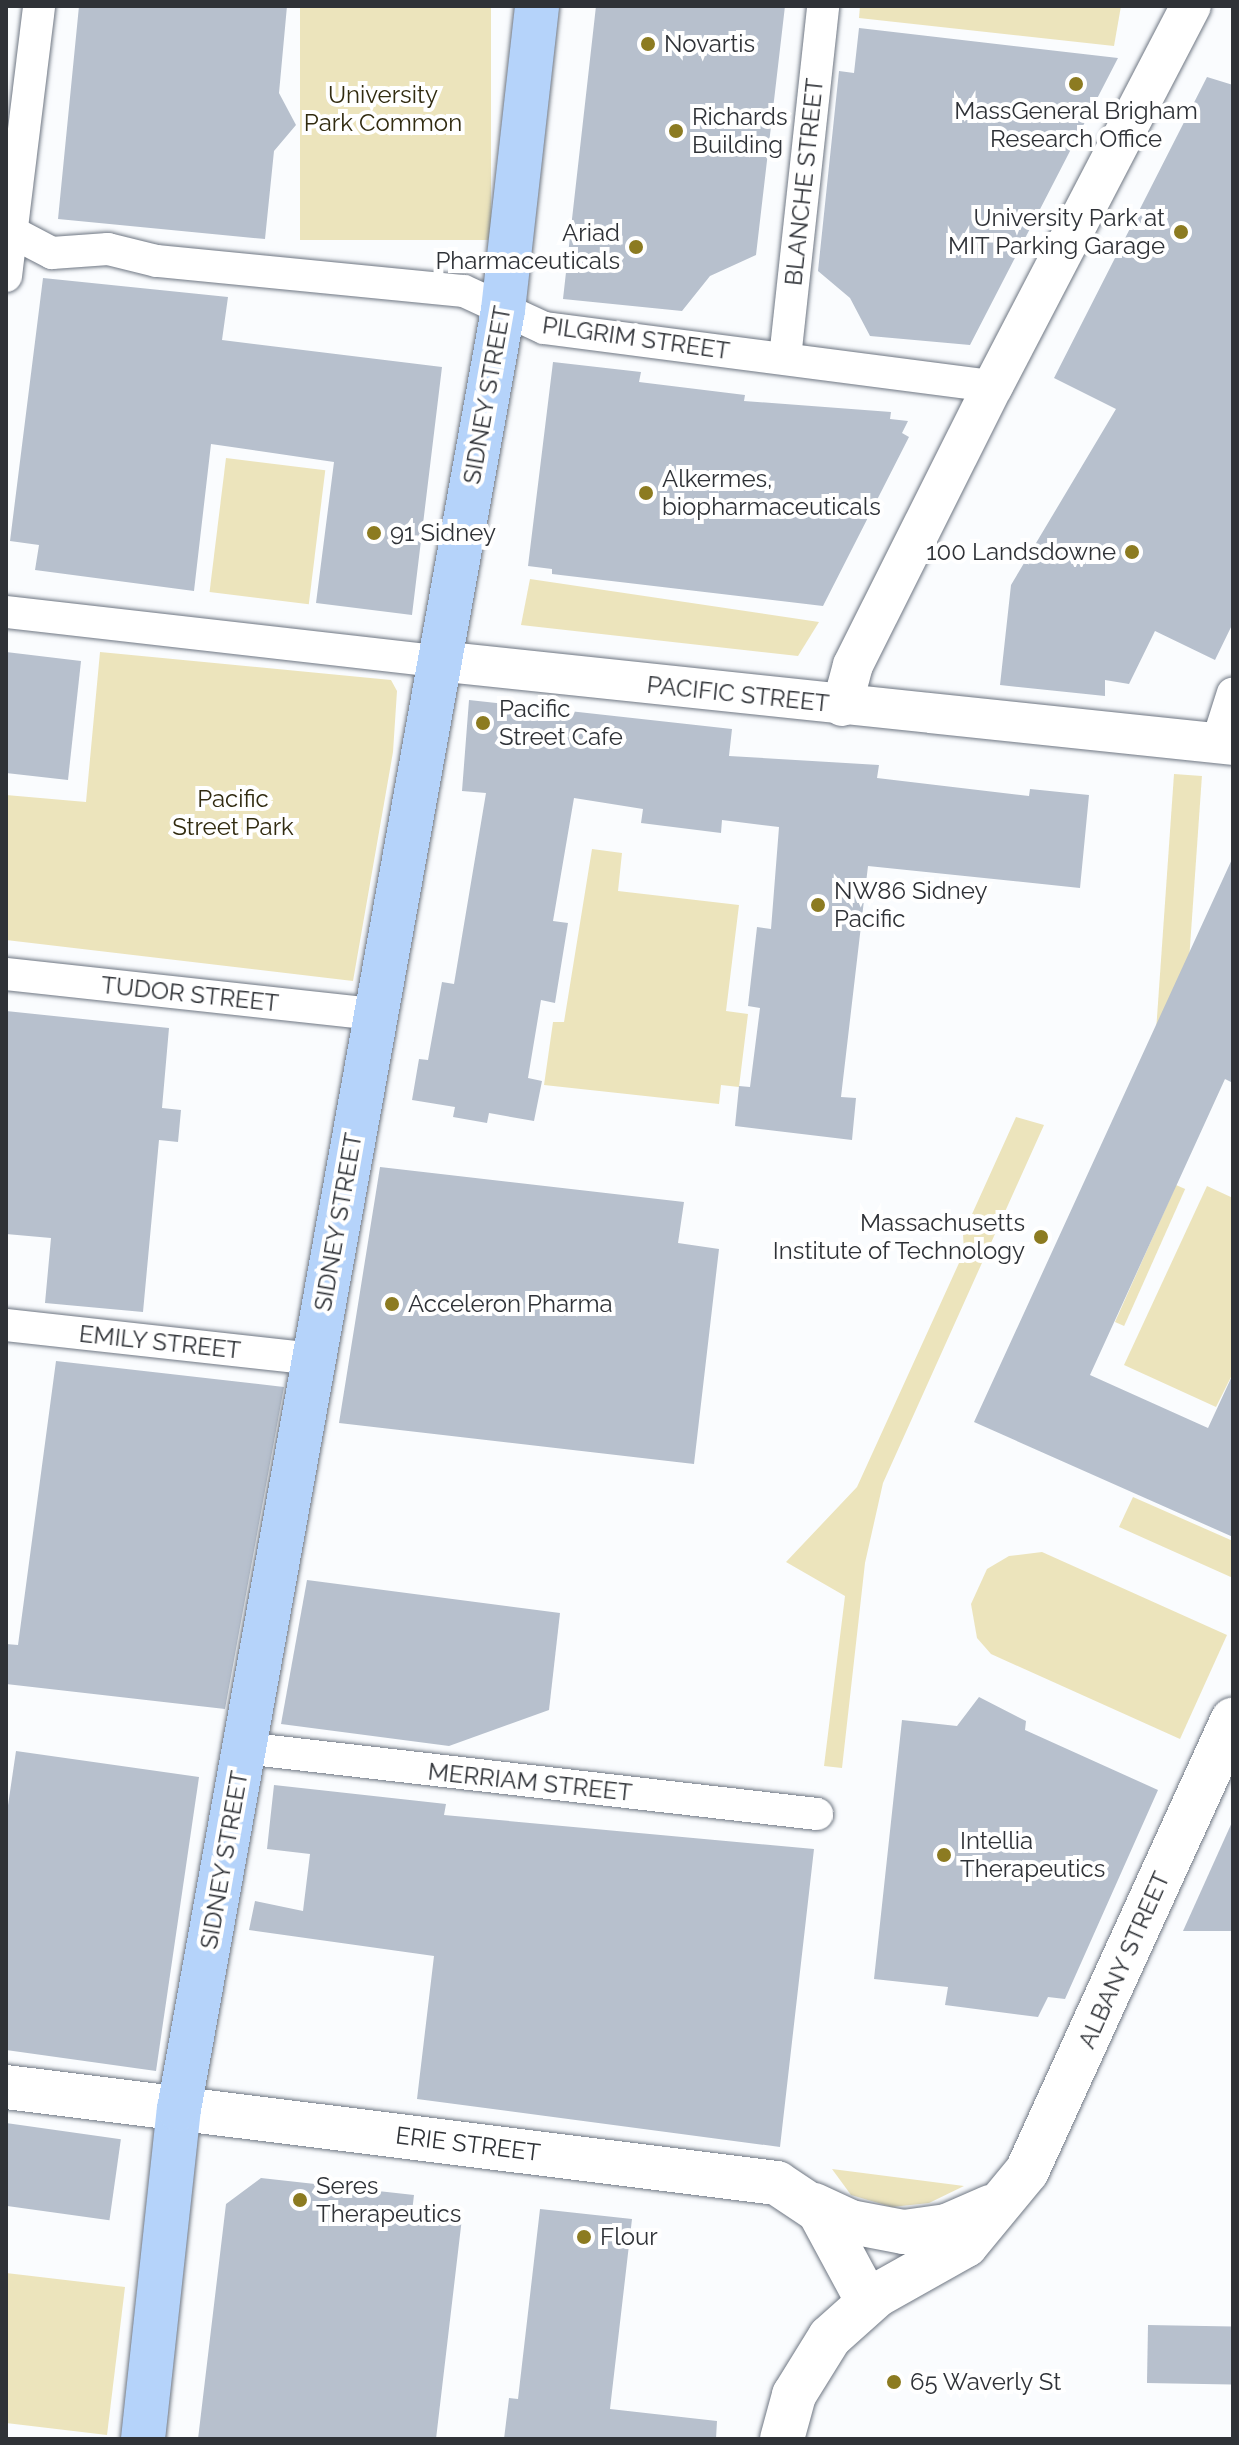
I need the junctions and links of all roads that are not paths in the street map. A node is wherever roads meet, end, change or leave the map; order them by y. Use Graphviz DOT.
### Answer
graph roads {
  1 [pos="39,6"];
  2 [pos="537,6"];
  3 [pos="823,6"];
  4 [pos="1191,6"];
  5 [pos="9,229"];
  6 [pos="6,276"];
  7 [pos="503,310"];
  8 [pos="785,358"];
  9 [pos="993,386"];
  10 [pos="6,612"];
  11 [pos="438,661"];
  12 [pos="1233,693"];
  13 [pos="842,706"];
  14 [pos="1225,744"];
  15 [pos="6,974"];
  16 [pos="375,1014"];
  17 [pos="6,1325"];
  18 [pos="313,1359"];
  19 [pos="1233,1720"];
  20 [pos="244,1748"];
  21 [pos="817,1814"];
  22 [pos="6,2087"];
  23 [pos="179,2109"];
  24 [pos="1009,2195"];
  25 [pos="814,2205"];
  26 [pos="868,2302"];
  27 [pos="143,2439"];
  28 [pos="782,2439"];
  1 -- 5 [label="street"];
  2 -- 7 [label="main road, SIDNEY STREET"];
  3 -- 8 [label="street, BLANCHE STREET"];
  4 -- 9 [label="street"];
  5 -- 6 [label="street"];
  5 -- 7 [label="street, PILGRIM STREET"];
  7 -- 8 [label="street, PILGRIM STREET"];
  7 -- 11 [label="main road, SIDNEY STREET"];
  8 -- 9 [label="street, PILGRIM STREET"];
  9 -- 13 [label="street"];
  10 -- 11 [label="street, PACIFIC STREET"];
  11 -- 13 [label="street, PACIFIC STREET"];
  11 -- 16 [label="main road, SIDNEY STREET"];
  12 -- 14 [label="street"];
  13 -- 14 [label="street, PACIFIC STREET"];
  15 -- 16 [label="street, TUDOR STREET"];
  16 -- 18 [label="main road, SIDNEY STREET"];
  17 -- 18 [label="street, EMILY STREET"];
  18 -- 20 [label="main road, SIDNEY STREET"];
  19 -- 24 [label="main road, ALBANY STREET"];
  20 -- 21 [label="street, MERRIAM STREET"];
  20 -- 23 [label="main road, SIDNEY STREET"];
  22 -- 23 [label="main road, ERIE STREET"];
  23 -- 25 [label="main road, ERIE STREET"];
  23 -- 27 [label="main road, SIDNEY STREET"];
  24 -- 25 [label="main road, ALBANY STREET"];
  24 -- 26 [label="main road, ALBANY STREET"];
  25 -- 26 [label="main road, ERIE STREET"];
  26 -- 28 [label="main road, ALBANY STREET"];
}
